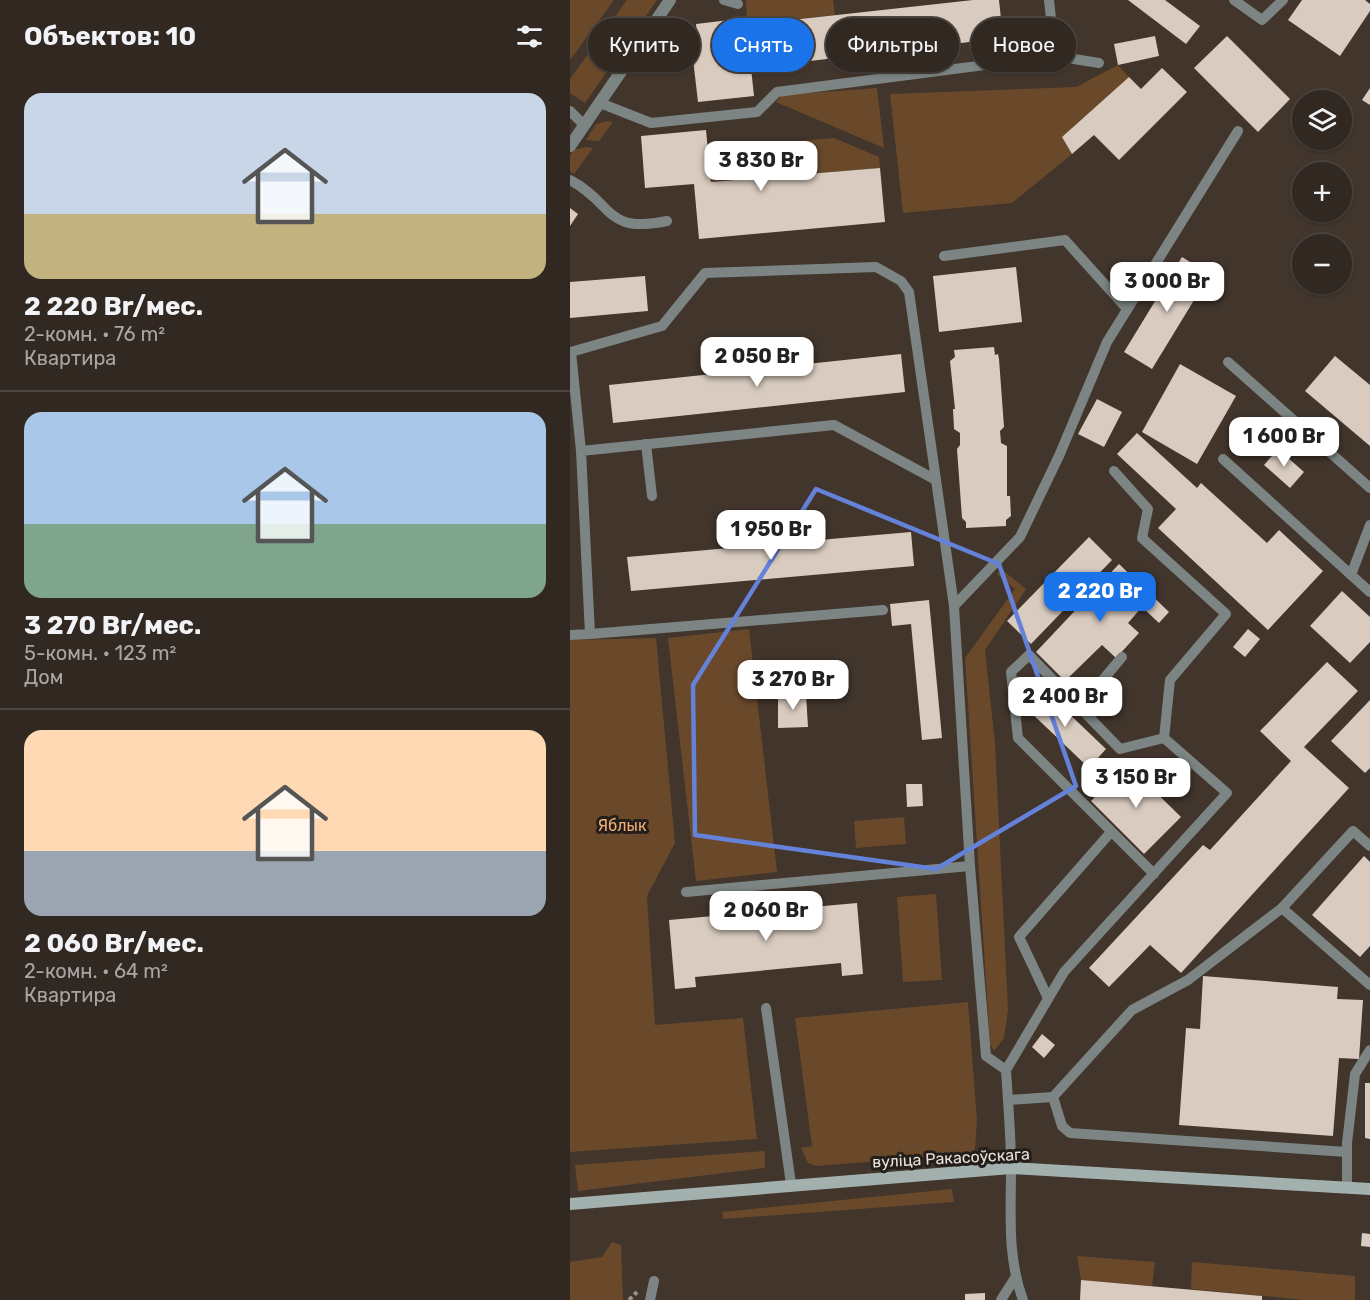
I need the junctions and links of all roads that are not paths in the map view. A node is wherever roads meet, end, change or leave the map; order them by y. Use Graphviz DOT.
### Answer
graph roads {
  1 [pos="670,0"];
  2 [pos="724,0"];
  3 [pos="1049,0"];
  4 [pos="1234,0"];
  5 [pos="1283,0"];
  6 [pos="738,4"];
  7 [pos="1051,18"];
  8 [pos="1076,59"];
  9 [pos="1099,63"];
  10 [pos="971,67"];
  11 [pos="600,103"];
  12 [pos="570,111"];
  13 [pos="583,124"];
  14 [pos="1238,131"];
  15 [pos="570,146"];
  16 [pos="570,180"];
  17 [pos="667,221"];
  18 [pos="944,256"];
  19 [pos="1127,309"];
  20 [pos="1228,362"];
  21 [pos="646,444"];
  22 [pos="581,452"];
  23 [pos="1223,459"];
  24 [pos="1114,471"];
  25 [pos="936,480"];
  26 [pos="1370,488"];
  27 [pos="652,496"];
  28 [pos="1370,525"];
  29 [pos="1351,575"];
  30 [pos="1370,592"];
  31 [pos="954,606"];
  32 [pos="883,610"];
  33 [pos="570,634"];
  34 [pos="590,634"];
  35 [pos="1122,657"];
  36 [pos="1080,707"];
  37 [pos="1164,738"];
  38 [pos="1111,832"];
  39 [pos="1370,846"];
  40 [pos="970,866"];
  41 [pos="1154,874"];
  42 [pos="686,892"];
  43 [pos="1282,908"];
  44 [pos="1370,985"];
  45 [pos="1048,998"];
  46 [pos="766,1008"];
  47 [pos="1370,1050"];
  48 [pos="1006,1070"];
  49 [pos="1053,1097"];
  50 [pos="1008,1100"];
  51 [pos="1347,1152"];
  52 [pos="1011,1168"];
  53 [pos="791,1184"];
  54 [pos="1347,1188"];
  55 [pos="1370,1190"];
  56 [pos="570,1204"];
  57 [pos="1015,1278"];
  58 [pos="654,1281"];
  59 [pos="650,1300"];
  60 [pos="1001,1300"];
  61 [pos="1023,1300"];
  1 -- 11 [label="street"];
  2 -- 6 [label="lane"];
  3 -- 7 [label="lane"];
  4 -- 5 [label="lane"];
  8 -- 9 [label="lane"];
  10 -- 11 [label="lane"];
  11 -- 13 [label="street"];
  12 -- 13 [label="lane"];
  13 -- 15 [label="street"];
  14 -- 19 [label="lane"];
  16 -- 17 [label="lane"];
  18 -- 19 [label="lane"];
  19 -- 31 [label="lane"];
  20 -- 26 [label="lane"];
  21 -- 22 [label="lane"];
  21 -- 25 [label="lane"];
  21 -- 27 [label="lane"];
  22 -- 25 [label="lane"];
  22 -- 34 [label="lane"];
  23 -- 29 [label="lane"];
  24 -- 37 [label="lane"];
  25 -- 31 [label="lane"];
  28 -- 29 [label="lane"];
  29 -- 30 [label="lane"];
  31 -- 40 [label="lane"];
  32 -- 34 [label="lane"];
  33 -- 34 [label="lane"];
  35 -- 36 [label="lane"];
  36 -- 37 [label="lane"];
  36 -- 38 [label="lane"];
  37 -- 41 [label="lane"];
  38 -- 41 [label="lane"];
  38 -- 45 [label="lane"];
  39 -- 43 [label="lane"];
  40 -- 42 [label="lane"];
  40 -- 48 [label="lane"];
  41 -- 45 [label="lane"];
  43 -- 44 [label="lane"];
  43 -- 49 [label="lane"];
  45 -- 48 [label="lane"];
  46 -- 53 [label="lane"];
  47 -- 51 [label="lane"];
  48 -- 50 [label="lane"];
  49 -- 50 [label="lane"];
  49 -- 51 [label="lane"];
  50 -- 52 [label="lane"];
  51 -- 54 [label="lane"];
  52 -- 53 [label="main road, вуліца Ракасоўскага"];
  52 -- 54 [label="main road, вуліца Ракасоўскага"];
  52 -- 57 [label="lane"];
  53 -- 56 [label="main road, вуліца Ракасоўскага"];
  54 -- 55 [label="main road, вуліца Ракасоўскага"];
  57 -- 60 [label="lane"];
  57 -- 61 [label="lane"];
  58 -- 59 [label="lane"];
}
